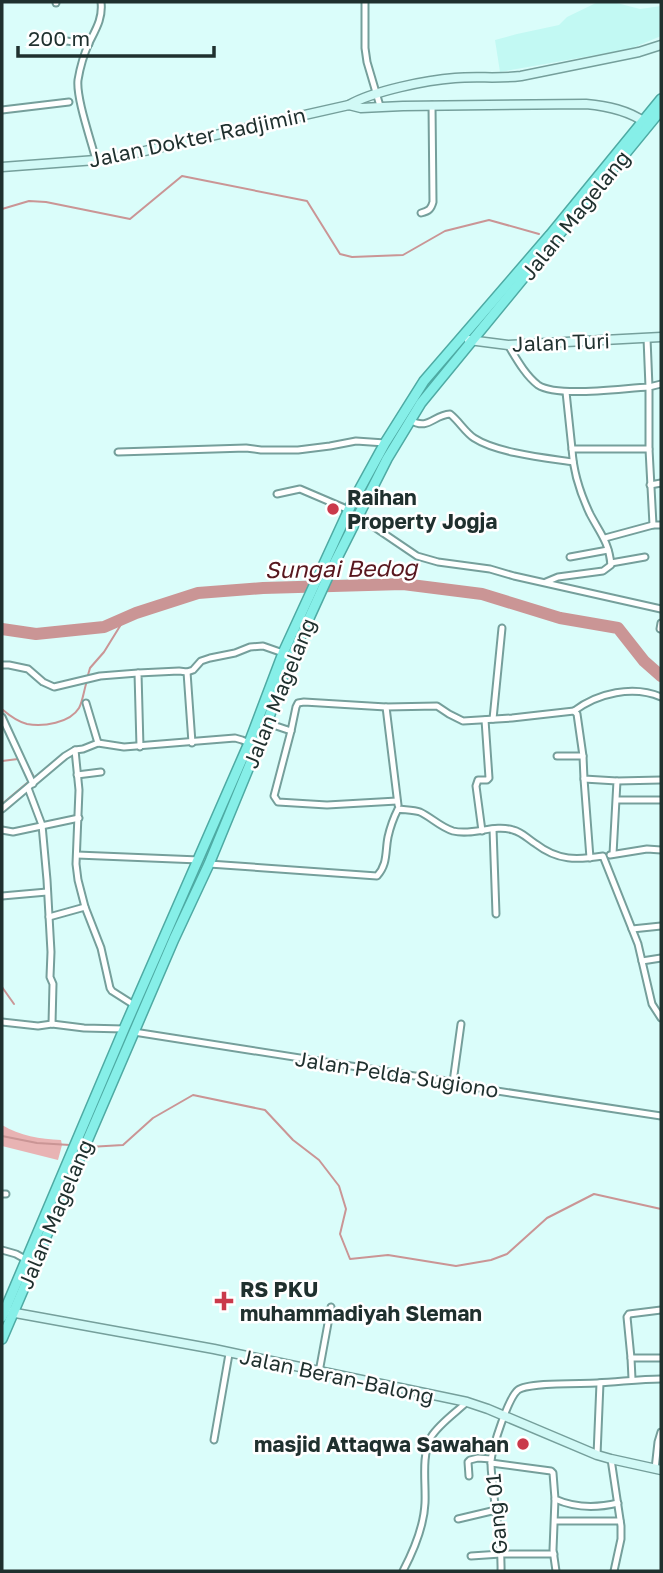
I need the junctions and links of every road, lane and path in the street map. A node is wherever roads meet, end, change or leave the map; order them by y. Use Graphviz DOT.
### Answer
graph roads {
  1 [pos="101,2"];
  2 [pos="365,2"];
  3 [pos="44,38"];
  4 [pos="89,44"];
  5 [pos="661,44"];
  6 [pos="377,94"];
  7 [pos="661,99"];
  8 [pos="69,103"];
  9 [pos="349,105"];
  10 [pos="432,105"];
  11 [pos="380,106"];
  12 [pos="2,110"];
  13 [pos="661,110"];
  14 [pos="646,123"];
  15 [pos="96,160"];
  16 [pos="2,167"];
  17 [pos="421,213"];
  18 [pos="661,337"];
  19 [pos="461,338"];
  20 [pos="647,338"];
  21 [pos="473,341"];
  22 [pos="508,345"];
  23 [pos="661,384"];
  24 [pos="649,387"];
  25 [pos="566,392"];
  26 [pos="410,420"];
  27 [pos="385,443"];
  28 [pos="572,449"];
  29 [pos="649,449"];
  30 [pos="118,452"];
  31 [pos="573,461"];
  32 [pos="661,483"];
  33 [pos="650,485"];
  34 [pos="277,494"];
  35 [pos="349,510"];
  36 [pos="358,516"];
  37 [pos="653,525"];
  38 [pos="661,525"];
  39 [pos="605,538"];
  40 [pos="608,550"];
  41 [pos="570,557"];
  42 [pos="645,557"];
  43 [pos="611,563"];
  44 [pos="327,568"];
  45 [pos="544,583"];
  46 [pos="310,605"];
  47 [pos="661,609"];
  48 [pos="502,628"];
  49 [pos="284,653"];
  50 [pos="2,665"];
  51 [pos="187,672"];
  52 [pos="138,673"];
  53 [pos="661,698"];
  54 [pos="86,703"];
  55 [pos="386,707"];
  56 [pos="574,711"];
  57 [pos="2,717"];
  58 [pos="493,719"];
  59 [pos="485,720"];
  60 [pos="267,723"];
  61 [pos="291,732"];
  62 [pos="98,743"];
  63 [pos="192,743"];
  64 [pos="248,743"];
  65 [pos="140,747"];
  66 [pos="75,750"];
  67 [pos="557,756"];
  68 [pos="583,756"];
  69 [pos="101,772"];
  70 [pos="77,775"];
  71 [pos="583,779"];
  72 [pos="661,780"];
  73 [pos="617,781"];
  74 [pos="30,786"];
  75 [pos="617,800"];
  76 [pos="661,800"];
  77 [pos="397,801"];
  78 [pos="2,809"];
  79 [pos="398,809"];
  80 [pos="79,818"];
  81 [pos="42,825"];
  82 [pos="2,830"];
  83 [pos="216,830"];
  84 [pos="493,830"];
  85 [pos="482,831"];
  86 [pos="661,850"];
  87 [pos="613,854"];
  88 [pos="77,855"];
  89 [pos="603,856"];
  90 [pos="590,858"];
  91 [pos="199,860"];
  92 [pos="209,864"];
  93 [pos="47,892"];
  94 [pos="2,896"];
  95 [pos="85,907"];
  96 [pos="496,914"];
  97 [pos="49,917"];
  98 [pos="661,926"];
  99 [pos="632,929"];
  100 [pos="661,958"];
  101 [pos="642,961"];
  102 [pos="135,1005"];
  103 [pos="661,1018"];
  104 [pos="2,1022"];
  105 [pos="52,1024"];
  106 [pos="461,1024"];
  107 [pos="129,1031"];
  108 [pos="453,1082"];
  109 [pos="661,1116"];
  110 [pos="2,1250"];
  111 [pos="25,1259"];
  112 [pos="331,1307"];
  113 [pos="661,1310"];
  114 [pos="7,1313"];
  115 [pos="3,1333"];
  116 [pos="229,1354"];
  117 [pos="631,1358"];
  118 [pos="661,1358"];
  119 [pos="319,1372"];
  120 [pos="632,1379"];
  121 [pos="661,1379"];
  122 [pos="600,1383"];
  123 [pos="467,1402"];
  124 [pos="504,1416"];
  125 [pos="661,1432"];
  126 [pos="214,1440"];
  127 [pos="597,1455"];
  128 [pos="611,1460"];
  129 [pos="491,1461"];
  130 [pos="658,1470"];
  131 [pos="469,1476"];
  132 [pos="555,1499"];
  133 [pos="618,1503"];
  134 [pos="496,1510"];
  135 [pos="458,1519"];
  136 [pos="555,1521"];
  137 [pos="620,1521"];
  138 [pos="501,1554"];
  139 [pos="554,1554"];
  140 [pos="471,1556"];
  141 [pos="403,1571"];
  142 [pos="501,1571"];
  143 [pos="556,1571"];
  144 [pos="614,1571"];
  1 -- 4 [label="street"];
  2 -- 6 [label="street"];
  3 -- 4 [label="street"];
  4 -- 15 [label="street"];
  5 -- 6 [label="main road, Jalan Dokter Radjimin"];
  6 -- 9 [label="main road, Jalan Dokter Radjimin"];
  6 -- 11 [label="street"];
  7 -- 14 [label="highway, Jalan Magelang"];
  8 -- 12 [label="street"];
  9 -- 11 [label="main road, Jalan Dokter Radjimin"];
  9 -- 15 [label="main road, Jalan Dokter Radjimin"];
  10 -- 11 [label="main road, Jalan Dokter Radjimin"];
  10 -- 14 [label="main road, Jalan Dokter Radjimin"];
  10 -- 17 [label="street"];
  13 -- 14 [label="highway, Jalan Magelang"];
  14 -- 19 [label="highway, Jalan Magelang"];
  14 -- 21 [label="highway, Jalan Magelang"];
  15 -- 16 [label="main road, Jalan Dokter Radjimin"];
  18 -- 20 [label="main road, Jalan Turi"];
  19 -- 21 [label="main road, Jalan Turi"];
  19 -- 27 [label="highway, Jalan Magelang"];
  20 -- 22 [label="main road, Jalan Turi"];
  20 -- 24 [label="street"];
  21 -- 22 [label="main road, Jalan Turi"];
  21 -- 26 [label="highway, Jalan Magelang"];
  22 -- 25 [label="street"];
  23 -- 24 [label="street"];
  24 -- 25 [label="street"];
  24 -- 29 [label="street"];
  25 -- 28 [label="street"];
  26 -- 31 [label="street"];
  26 -- 36 [label="highway, Jalan Magelang"];
  27 -- 30 [label="street"];
  27 -- 35 [label="highway, Jalan Magelang"];
  28 -- 29 [label="street"];
  28 -- 31 [label="street"];
  29 -- 33 [label="street"];
  31 -- 39 [label="street"];
  32 -- 33 [label="street"];
  33 -- 37 [label="street"];
  34 -- 35 [label="street"];
  35 -- 44 [label="highway, Jalan Magelang"];
  36 -- 44 [label="highway, Jalan Magelang"];
  36 -- 45 [label="street"];
  37 -- 38 [label="street"];
  37 -- 39 [label="street"];
  39 -- 40 [label="street"];
  40 -- 41 [label="street"];
  40 -- 43 [label="street"];
  42 -- 43 [label="street"];
  43 -- 45 [label="street"];
  44 -- 46 [label="highway, Jalan Magelang"];
  45 -- 47 [label="street"];
  46 -- 49 [label="highway, Jalan Magelang"];
  46 -- 60 [label="highway, Jalan Magelang"];
  48 -- 58 [label="street"];
  49 -- 51 [label="street"];
  49 -- 64 [label="highway, Jalan Magelang"];
  50 -- 52 [label="street"];
  51 -- 52 [label="street"];
  51 -- 63 [label="street"];
  52 -- 65 [label="street"];
  53 -- 56 [label="street"];
  54 -- 62 [label="street"];
  55 -- 59 [label="street"];
  55 -- 61 [label="street"];
  55 -- 77 [label="street"];
  56 -- 58 [label="street"];
  56 -- 68 [label="street"];
  57 -- 74 [label="street"];
  58 -- 59 [label="street"];
  59 -- 85 [label="street"];
  60 -- 61 [label="street"];
  60 -- 83 [label="highway, Jalan Magelang"];
  61 -- 77 [label="street"];
  62 -- 65 [label="street"];
  62 -- 66 [label="street"];
  63 -- 64 [label="street"];
  63 -- 65 [label="street"];
  64 -- 83 [label="highway, Jalan Magelang"];
  66 -- 70 [label="street"];
  66 -- 74 [label="street"];
  67 -- 68 [label="street"];
  68 -- 71 [label="street"];
  69 -- 70 [label="street"];
  70 -- 80 [label="street"];
  71 -- 73 [label="street"];
  71 -- 90 [label="street"];
  72 -- 73 [label="street"];
  73 -- 75 [label="street"];
  74 -- 78 [label="street"];
  74 -- 81 [label="street"];
  75 -- 76 [label="street"];
  75 -- 87 [label="street"];
  77 -- 79 [label="street"];
  79 -- 85 [label="street"];
  79 -- 92 [label="street"];
  80 -- 81 [label="street"];
  80 -- 88 [label="street"];
  81 -- 82 [label="street"];
  81 -- 93 [label="street"];
  83 -- 91 [label="highway, Jalan Magelang"];
  83 -- 92 [label="highway, Jalan Magelang"];
  84 -- 85 [label="street"];
  84 -- 90 [label="street"];
  84 -- 96 [label="street"];
  86 -- 87 [label="street"];
  87 -- 89 [label="street"];
  88 -- 91 [label="street"];
  88 -- 95 [label="street"];
  89 -- 90 [label="street"];
  89 -- 99 [label="street"];
  91 -- 102 [label="highway, Jalan Magelang"];
  92 -- 107 [label="highway, Jalan Magelang"];
  93 -- 94 [label="street"];
  93 -- 97 [label="street"];
  95 -- 97 [label="street"];
  95 -- 102 [label="street"];
  97 -- 105 [label="street"];
  98 -- 99 [label="street"];
  99 -- 101 [label="street"];
  100 -- 101 [label="street"];
  101 -- 103 [label="street"];
  102 -- 107 [label="highway, Jalan Magelang"];
  104 -- 105 [label="street, Jalan Pelda Sugiono"];
  105 -- 107 [label="street, Jalan Pelda Sugiono"];
  106 -- 108 [label="street"];
  107 -- 108 [label="street, Jalan Pelda Sugiono"];
  107 -- 111 [label="highway, Jalan Magelang"];
  107 -- 114 [label="highway, Jalan Magelang"];
  108 -- 109 [label="street, Jalan Pelda Sugiono"];
  110 -- 111 [label="street"];
  111 -- 114 [label="highway, Jalan Magelang"];
  112 -- 119 [label="street"];
  113 -- 117 [label="street"];
  114 -- 115 [label="highway, Jalan Magelang"];
  114 -- 116 [label="main road, Jalan Beran-Balong"];
  116 -- 119 [label="main road, Jalan Beran-Balong"];
  116 -- 126 [label="street"];
  117 -- 118 [label="street"];
  117 -- 120 [label="street"];
  119 -- 123 [label="main road, Jalan Beran-Balong"];
  120 -- 121 [label="street"];
  120 -- 122 [label="street"];
  122 -- 124 [label="street, Gang 01"];
  122 -- 127 [label="street"];
  123 -- 124 [label="main road, Jalan Beran-Balong"];
  123 -- 141 [label="street"];
  124 -- 127 [label="main road, Jalan Beran-Balong"];
  124 -- 129 [label="street, Gang 01"];
  125 -- 130 [label="street"];
  127 -- 128 [label="main road, Jalan Beran-Balong"];
  128 -- 130 [label="main road, Jalan Beran-Balong"];
  128 -- 133 [label="street"];
  129 -- 131 [label="street"];
  129 -- 132 [label="street"];
  129 -- 134 [label="street, Gang 01"];
  132 -- 133 [label="street"];
  132 -- 136 [label="street"];
  133 -- 137 [label="street"];
  134 -- 135 [label="street"];
  134 -- 138 [label="street, Gang 01"];
  136 -- 137 [label="street"];
  136 -- 139 [label="street"];
  137 -- 144 [label="street"];
  138 -- 139 [label="street"];
  138 -- 140 [label="street"];
  138 -- 142 [label="street, Gang 01"];
  139 -- 143 [label="street"];
}
